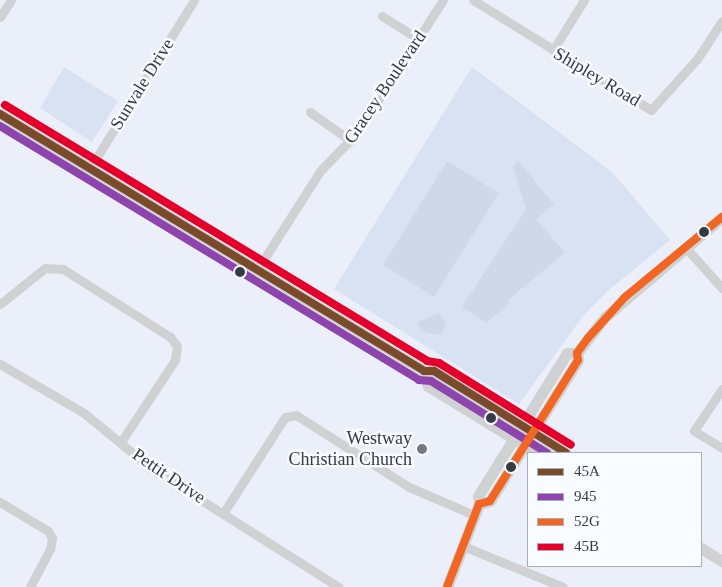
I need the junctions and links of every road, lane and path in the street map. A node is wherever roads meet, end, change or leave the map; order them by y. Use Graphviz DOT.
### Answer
graph roads {
  1 [pos="11,0"];
  2 [pos="194,0"];
  3 [pos="443,0"];
  4 [pos="473,0"];
  5 [pos="584,0"];
  6 [pos="382,16"];
  7 [pos="0,17"];
  8 [pos="722,22"];
  9 [pos="417,38"];
  10 [pos="553,50"];
  11 [pos="310,112"];
  12 [pos="0,114"];
  13 [pos="351,141"];
  14 [pos="90,168"];
  15 [pos="722,217"];
  16 [pos="686,248"];
  17 [pos="257,270"];
  18 [pos="722,288"];
  19 [pos="0,304"];
  20 [pos="577,353"];
  21 [pos="0,364"];
  22 [pos="424,371"];
  23 [pos="722,389"];
  24 [pos="520,425"];
  25 [pos="534,433"];
  26 [pos="512,438"];
  27 [pos="121,442"];
  28 [pos="525,446"];
  29 [pos="722,448"];
  30 [pos="535,452"];
  31 [pos="564,452"];
  32 [pos="0,502"];
  33 [pos="477,510"];
  34 [pos="224,512"];
  35 [pos="463,546"];
  36 [pos="702,549"];
  37 [pos="722,561"];
  38 [pos="30,587"];
  39 [pos="338,587"];
  40 [pos="447,587"];
  41 [pos="563,587"];
  1 -- 7 [label="street"];
  2 -- 14 [label="street, Sunvale Drive"];
  3 -- 9 [label="street, Gracey Boulevard"];
  4 -- 10 [label="street, Shipley Road"];
  5 -- 10 [label="street"];
  6 -- 9 [label="street"];
  8 -- 10 [label="street, Shipley Road"];
  9 -- 13 [label="street, Gracey Boulevard"];
  11 -- 13 [label="street"];
  12 -- 14 [label="main road"];
  13 -- 17 [label="street, Gracey Boulevard"];
  14 -- 17 [label="main road"];
  15 -- 16 [label="main road"];
  16 -- 18 [label="street"];
  16 -- 20 [label="main road"];
  17 -- 22 [label="main road"];
  19 -- 27 [label="street"];
  20 -- 24 [label="main road"];
  20 -- 25 [label="main road"];
  21 -- 27 [label="street, Pettit Drive"];
  22 -- 24 [label="main road"];
  22 -- 26 [label="main road"];
  23 -- 29 [label="street"];
  24 -- 25 [label="main road"];
  24 -- 26 [label="main road"];
  25 -- 28 [label="main road"];
  25 -- 31 [label="main road"];
  26 -- 28 [label="main road"];
  26 -- 33 [label="main road"];
  27 -- 34 [label="street, Pettit Drive"];
  28 -- 30 [label="main road"];
  28 -- 33 [label="main road"];
  32 -- 38 [label="street"];
  33 -- 34 [label="street"];
  33 -- 35 [label="main road"];
  34 -- 39 [label="street, Pettit Drive"];
  35 -- 40 [label="main road"];
  35 -- 41 [label="street"];
  36 -- 37 [label="main road"];
}
